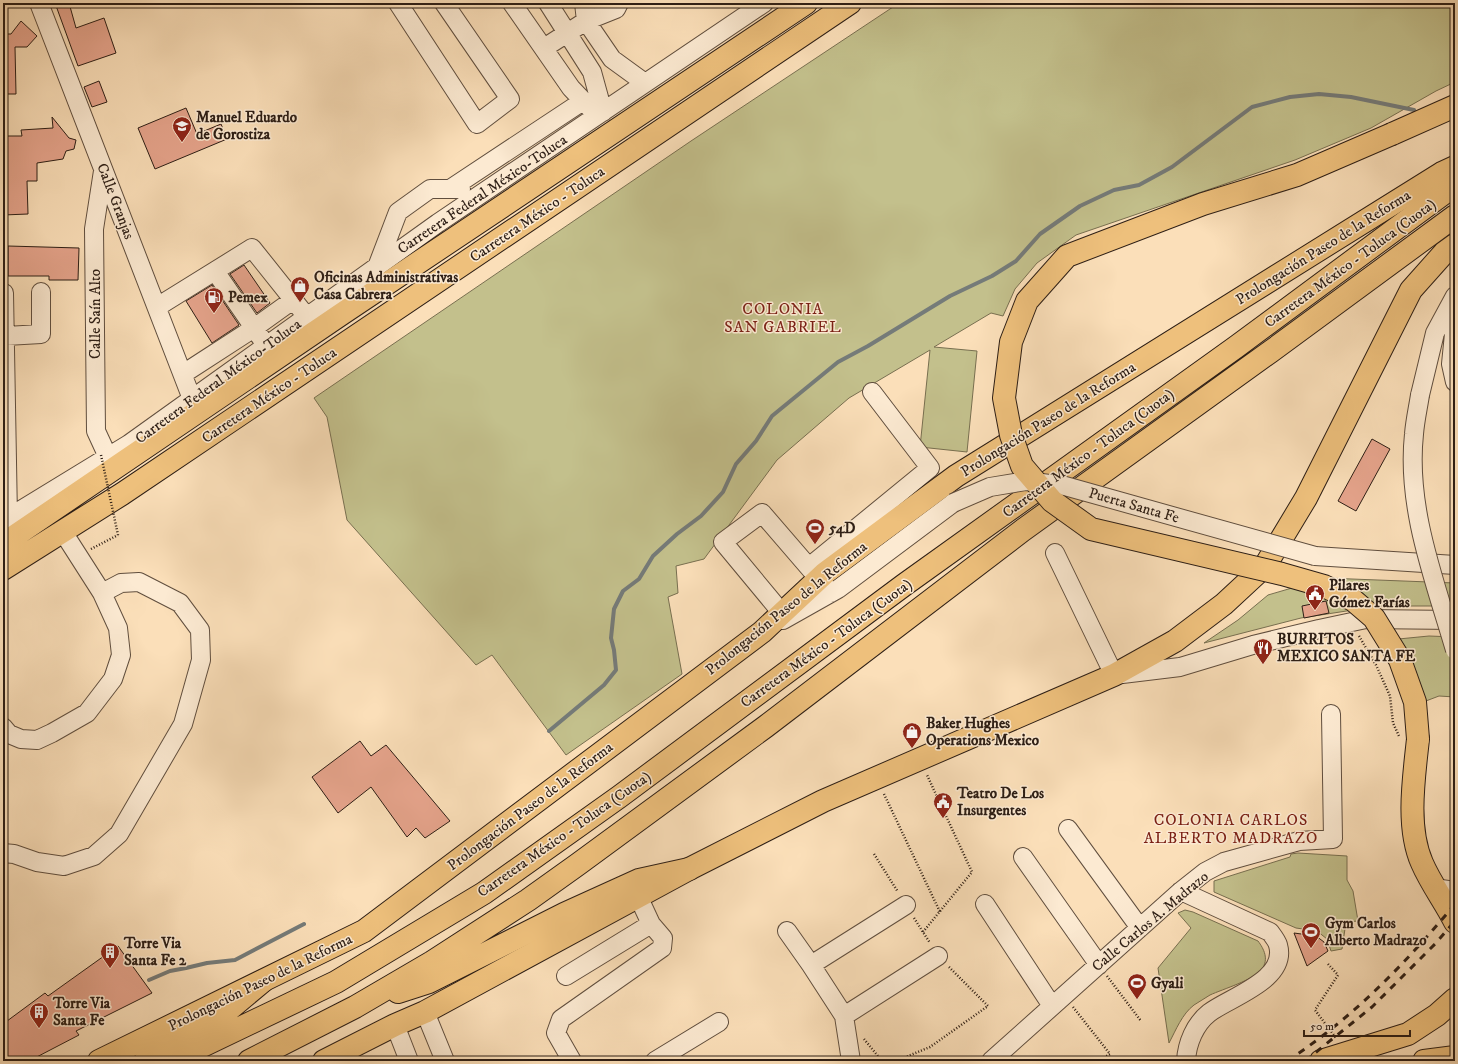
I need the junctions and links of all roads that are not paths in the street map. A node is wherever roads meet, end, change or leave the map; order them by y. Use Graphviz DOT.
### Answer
graph roads {
  1 [pos="39,3"];
  2 [pos="398,3"];
  3 [pos="444,3"];
  4 [pos="512,3"];
  5 [pos="548,3"];
  6 [pos="584,3"];
  7 [pos="619,3"];
  8 [pos="764,3"];
  9 [pos="806,3"];
  10 [pos="850,3"];
  11 [pos="586,21"];
  12 [pos="567,32"];
  13 [pos="544,48"];
  14 [pos="645,83"];
  15 [pos="583,101"];
  16 [pos="1455,106"];
  17 [pos="601,114"];
  18 [pos="1455,167"];
  19 [pos="104,170"];
  20 [pos="1455,185"];
  21 [pos="450,189"];
  22 [pos="488,190"];
  23 [pos="1455,216"];
  24 [pos="1455,245"];
  25 [pos="377,267"];
  26 [pos="215,271"];
  27 [pos="41,292"];
  28 [pos="4,293"];
  29 [pos="1455,296"];
  30 [pos="293,300"];
  31 [pos="157,307"];
  32 [pos="313,324"];
  33 [pos="1455,324"];
  34 [pos="254,328"];
  35 [pos="6,336"];
  36 [pos="271,353"];
  37 [pos="183,374"];
  38 [pos="1455,382"];
  39 [pos="872,392"];
  40 [pos="192,399"];
  41 [pos="104,456"];
  42 [pos="6,520"];
  43 [pos="873,526"];
  44 [pos="63,532"];
  45 [pos="3,544"];
  46 [pos="1055,553"];
  47 [pos="1455,565"];
  48 [pos="3,569"];
  49 [pos="820,579"];
  50 [pos="102,593"];
  51 [pos="784,616"];
  52 [pos="1455,620"];
  53 [pos="1455,650"];
  54 [pos="1114,675"];
  55 [pos="1331,714"];
  56 [pos="3,727"];
  57 [pos="1068,829"];
  58 [pos="3,839"];
  59 [pos="8,854"];
  60 [pos="1024,857"];
  61 [pos="689,869"];
  62 [pos="1445,890"];
  63 [pos="1181,891"];
  64 [pos="638,896"];
  65 [pos="985,904"];
  66 [pos="906,906"];
  67 [pos="1455,922"];
  68 [pos="651,924"];
  69 [pos="1140,928"];
  70 [pos="787,931"];
  71 [pos="938,956"];
  72 [pos="811,965"];
  73 [pos="1099,965"];
  74 [pos="566,976"];
  75 [pos="263,981"];
  76 [pos="1455,999"];
  77 [pos="1058,1001"];
  78 [pos="355,1006"];
  79 [pos="425,1012"];
  80 [pos="844,1016"];
  81 [pos="719,1022"];
  82 [pos="394,1025"];
  83 [pos="1455,1057"];
  84 [pos="99,1061"];
  85 [pos="145,1061"];
  86 [pos="171,1061"];
  87 [pos="249,1061"];
  88 [pos="324,1061"];
  89 [pos="409,1061"];
  90 [pos="445,1061"];
  91 [pos="572,1061"];
  92 [pos="655,1061"];
  93 [pos="851,1061"];
  94 [pos="991,1061"];
  95 [pos="1186,1061"];
  96 [pos="1322,1061"];
  97 [pos="1424,1061"];
  1 -- 19 [label="street, Calle Granjas"];
  2 -- 3 [label="street"];
  4 -- 13 [label="street"];
  5 -- 12 [label="street"];
  6 -- 11 [label="street"];
  7 -- 11 [label="street"];
  8 -- 14 [label="street, Carretera Federal México-Toluca"];
  9 -- 32 [label="main road, Carretera México - Toluca"];
  10 -- 44 [label="main road, Carretera México - Toluca"];
  11 -- 12 [label="street"];
  11 -- 14 [label="street"];
  12 -- 13 [label="street"];
  12 -- 17 [label="street"];
  13 -- 15 [label="street"];
  14 -- 17 [label="street, Carretera Federal México-Toluca"];
  15 -- 17 [label="street"];
  15 -- 21 [label="street"];
  16 -- 62 [label="main road, bridge"];
  17 -- 22 [label="street, Carretera Federal México-Toluca"];
  18 -- 43 [label="main road, Prolongación Paseo de la Reforma"];
  19 -- 31 [label="street, Calle Granjas"];
  19 -- 41 [label="street, Calle Saín Alto"];
  20 -- 86 [label="main road, Carretera México - Toluca (Cuota)"];
  21 -- 22 [label="street"];
  21 -- 25 [label="street"];
  22 -- 25 [label="street, Carretera Federal México-Toluca"];
  23 -- 78 [label="main road, Carretera México - Toluca (Cuota)"];
  24 -- 54 [label="main road"];
  25 -- 32 [label="street, Carretera Federal México-Toluca"];
  26 -- 30 [label="street"];
  26 -- 31 [label="street"];
  26 -- 34 [label="street"];
  27 -- 35 [label="street"];
  28 -- 35 [label="street"];
  29 -- 53 [label="street, bridge"];
  30 -- 32 [label="street"];
  30 -- 34 [label="street"];
  31 -- 37 [label="street, Calle Granjas"];
  32 -- 36 [label="main road, Carretera México - Toluca"];
  33 -- 38 [label="street"];
  34 -- 36 [label="street"];
  34 -- 37 [label="street"];
  35 -- 42 [label="street"];
  36 -- 40 [label="street, Carretera Federal México-Toluca"];
  36 -- 45 [label="main road, Carretera México - Toluca"];
  37 -- 40 [label="street, Calle Granjas"];
  39 -- 43 [label="street"];
  40 -- 41 [label="street, Carretera Federal México-Toluca"];
  41 -- 42 [label="street, Carretera Federal México-Toluca"];
  43 -- 49 [label="main road, Prolongación Paseo de la Reforma"];
  44 -- 48 [label="main road, Carretera México - Toluca"];
  44 -- 50 [label="street"];
  46 -- 54 [label="street"];
  47 -- 49 [label="street, Puerta Santa Fe, bridge"];
  49 -- 51 [label="main road, Prolongación Paseo de la Reforma"];
  49 -- 51 [label="street"];
  50 -- 56 [label="street"];
  50 -- 59 [label="street"];
  51 -- 75 [label="main road, Prolongación Paseo de la Reforma"];
  52 -- 54 [label="street"];
  54 -- 61 [label="main road"];
  55 -- 63 [label="street, Calle Carlos A. Madrazo"];
  57 -- 69 [label="street"];
  58 -- 59 [label="street"];
  60 -- 73 [label="street"];
  61 -- 64 [label="main road"];
  61 -- 78 [label="main road"];
  62 -- 67 [label="main road"];
  63 -- 69 [label="street, Calle Carlos A. Madrazo"];
  63 -- 95 [label="street"];
  64 -- 68 [label="street"];
  64 -- 79 [label="main road"];
  65 -- 77 [label="street"];
  66 -- 72 [label="street"];
  68 -- 74 [label="street"];
  68 -- 91 [label="street"];
  69 -- 73 [label="street, Calle Carlos A. Madrazo"];
  70 -- 72 [label="street"];
  71 -- 80 [label="street"];
  72 -- 80 [label="street"];
  73 -- 77 [label="street, Calle Carlos A. Madrazo"];
  75 -- 84 [label="main road, Prolongación Paseo de la Reforma"];
  75 -- 85 [label="main road"];
  76 -- 96 [label="main road"];
  77 -- 94 [label="street, Calle Carlos A. Madrazo"];
  78 -- 87 [label="main road, Carretera México - Toluca (Cuota)"];
  79 -- 82 [label="main road"];
  79 -- 90 [label="street"];
  80 -- 93 [label="street"];
  81 -- 92 [label="street"];
  82 -- 88 [label="main road"];
  82 -- 89 [label="street"];
  83 -- 97 [label="main road"];
}
